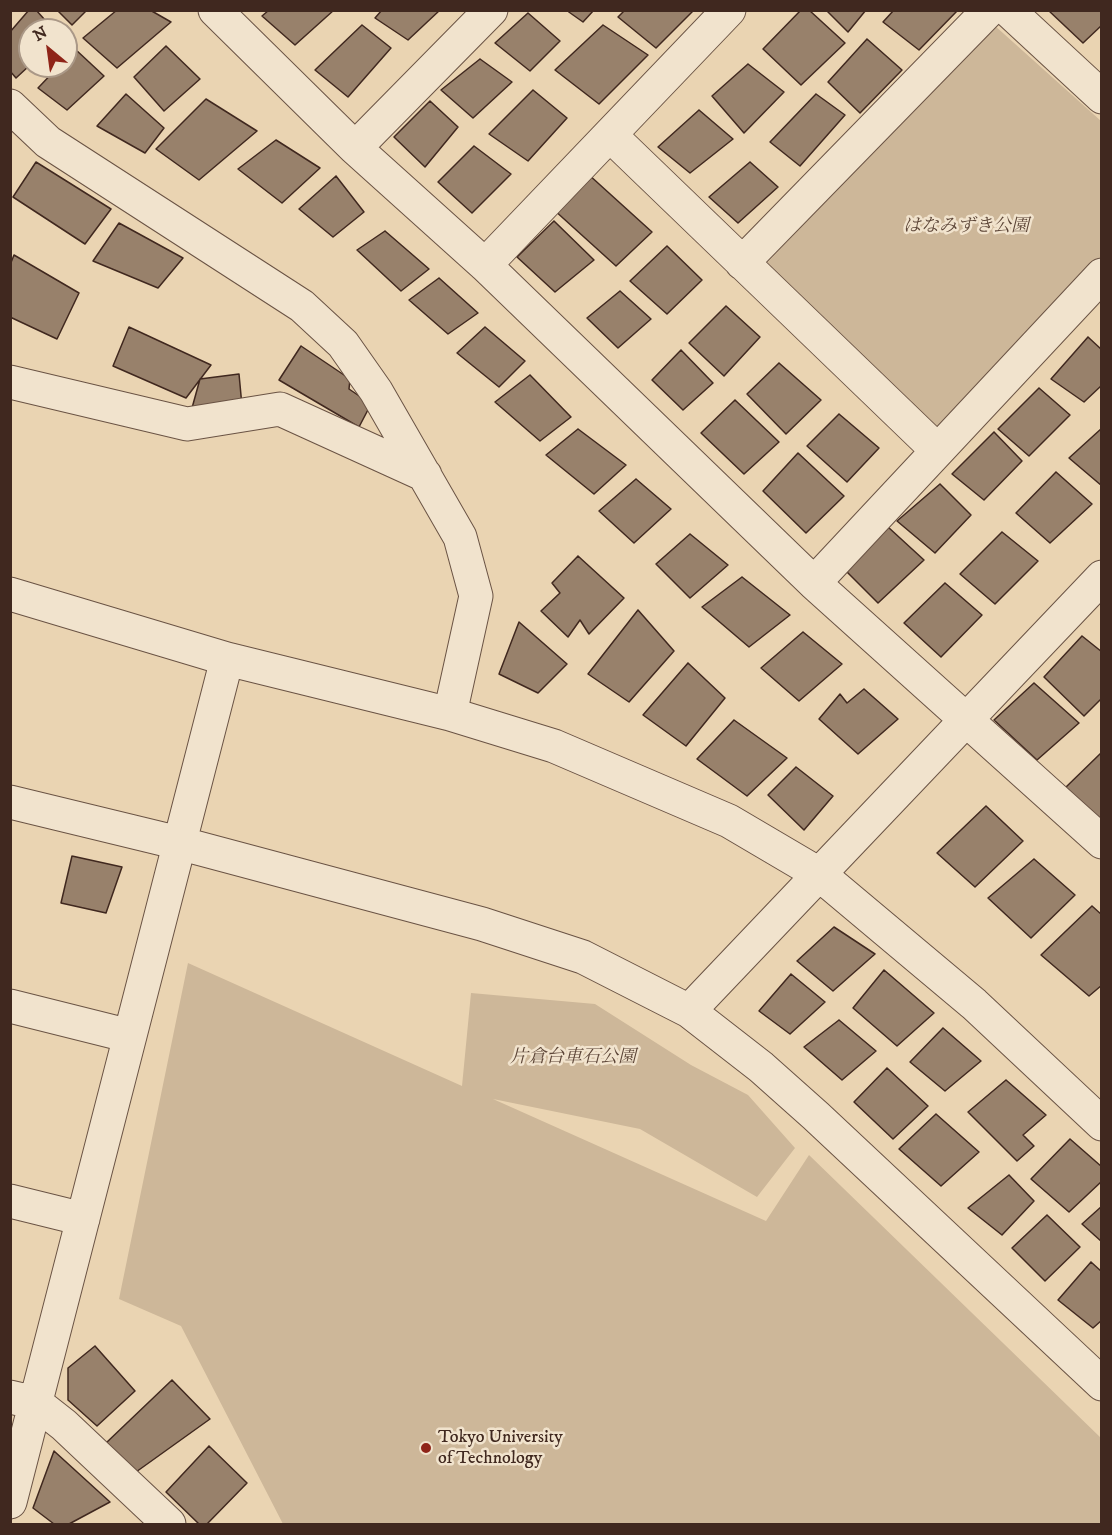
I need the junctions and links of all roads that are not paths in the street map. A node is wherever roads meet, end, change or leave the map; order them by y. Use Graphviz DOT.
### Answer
graph roads {
  1 [pos="491,10"];
  2 [pos="729,10"];
  3 [pos="989,10"];
  4 [pos="1008,10"];
  5 [pos="230,15"];
  6 [pos="1101,97"];
  7 [pos="10,106"];
  8 [pos="610,135"];
  9 [pos="355,148"];
  10 [pos="742,263"];
  11 [pos="485,265"];
  12 [pos="1101,275"];
  13 [pos="10,382"];
  14 [pos="937,450"];
  15 [pos="425,475"];
  16 [pos="814,583"];
  17 [pos="1098,588"];
  18 [pos="10,594"];
  19 [pos="226,659"];
  20 [pos="450,714"];
  21 [pos="965,720"];
  22 [pos="10,802"];
  23 [pos="179,843"];
  24 [pos="1101,843"];
  25 [pos="819,874"];
  26 [pos="10,1006"];
  27 [pos="689,1011"];
  28 [pos="130,1036"];
  29 [pos="1101,1124"];
  30 [pos="10,1201"];
  31 [pos="83,1219"];
  32 [pos="1101,1384"];
  33 [pos="23,1400"];
  34 [pos="10,1502"];
  35 [pos="169,1524"];
  1 -- 9 [label="street"];
  2 -- 8 [label="street"];
  3 -- 10 [label="street"];
  4 -- 6 [label="street"];
  5 -- 9 [label="street"];
  7 -- 15 [label="street"];
  8 -- 10 [label="street"];
  8 -- 11 [label="street"];
  9 -- 11 [label="street"];
  10 -- 14 [label="street"];
  11 -- 16 [label="street"];
  12 -- 14 [label="street"];
  13 -- 15 [label="street"];
  14 -- 16 [label="street"];
  15 -- 20 [label="street"];
  16 -- 21 [label="street"];
  17 -- 21 [label="street"];
  18 -- 19 [label="street"];
  19 -- 20 [label="street"];
  19 -- 23 [label="street"];
  20 -- 25 [label="street"];
  21 -- 24 [label="street"];
  21 -- 25 [label="street"];
  22 -- 23 [label="street"];
  23 -- 27 [label="street"];
  23 -- 28 [label="street"];
  25 -- 27 [label="street"];
  25 -- 29 [label="street"];
  26 -- 28 [label="street"];
  27 -- 32 [label="street"];
  28 -- 31 [label="street"];
  30 -- 31 [label="street"];
  31 -- 33 [label="street"];
  33 -- 34 [label="street"];
  33 -- 35 [label="street"];
}
